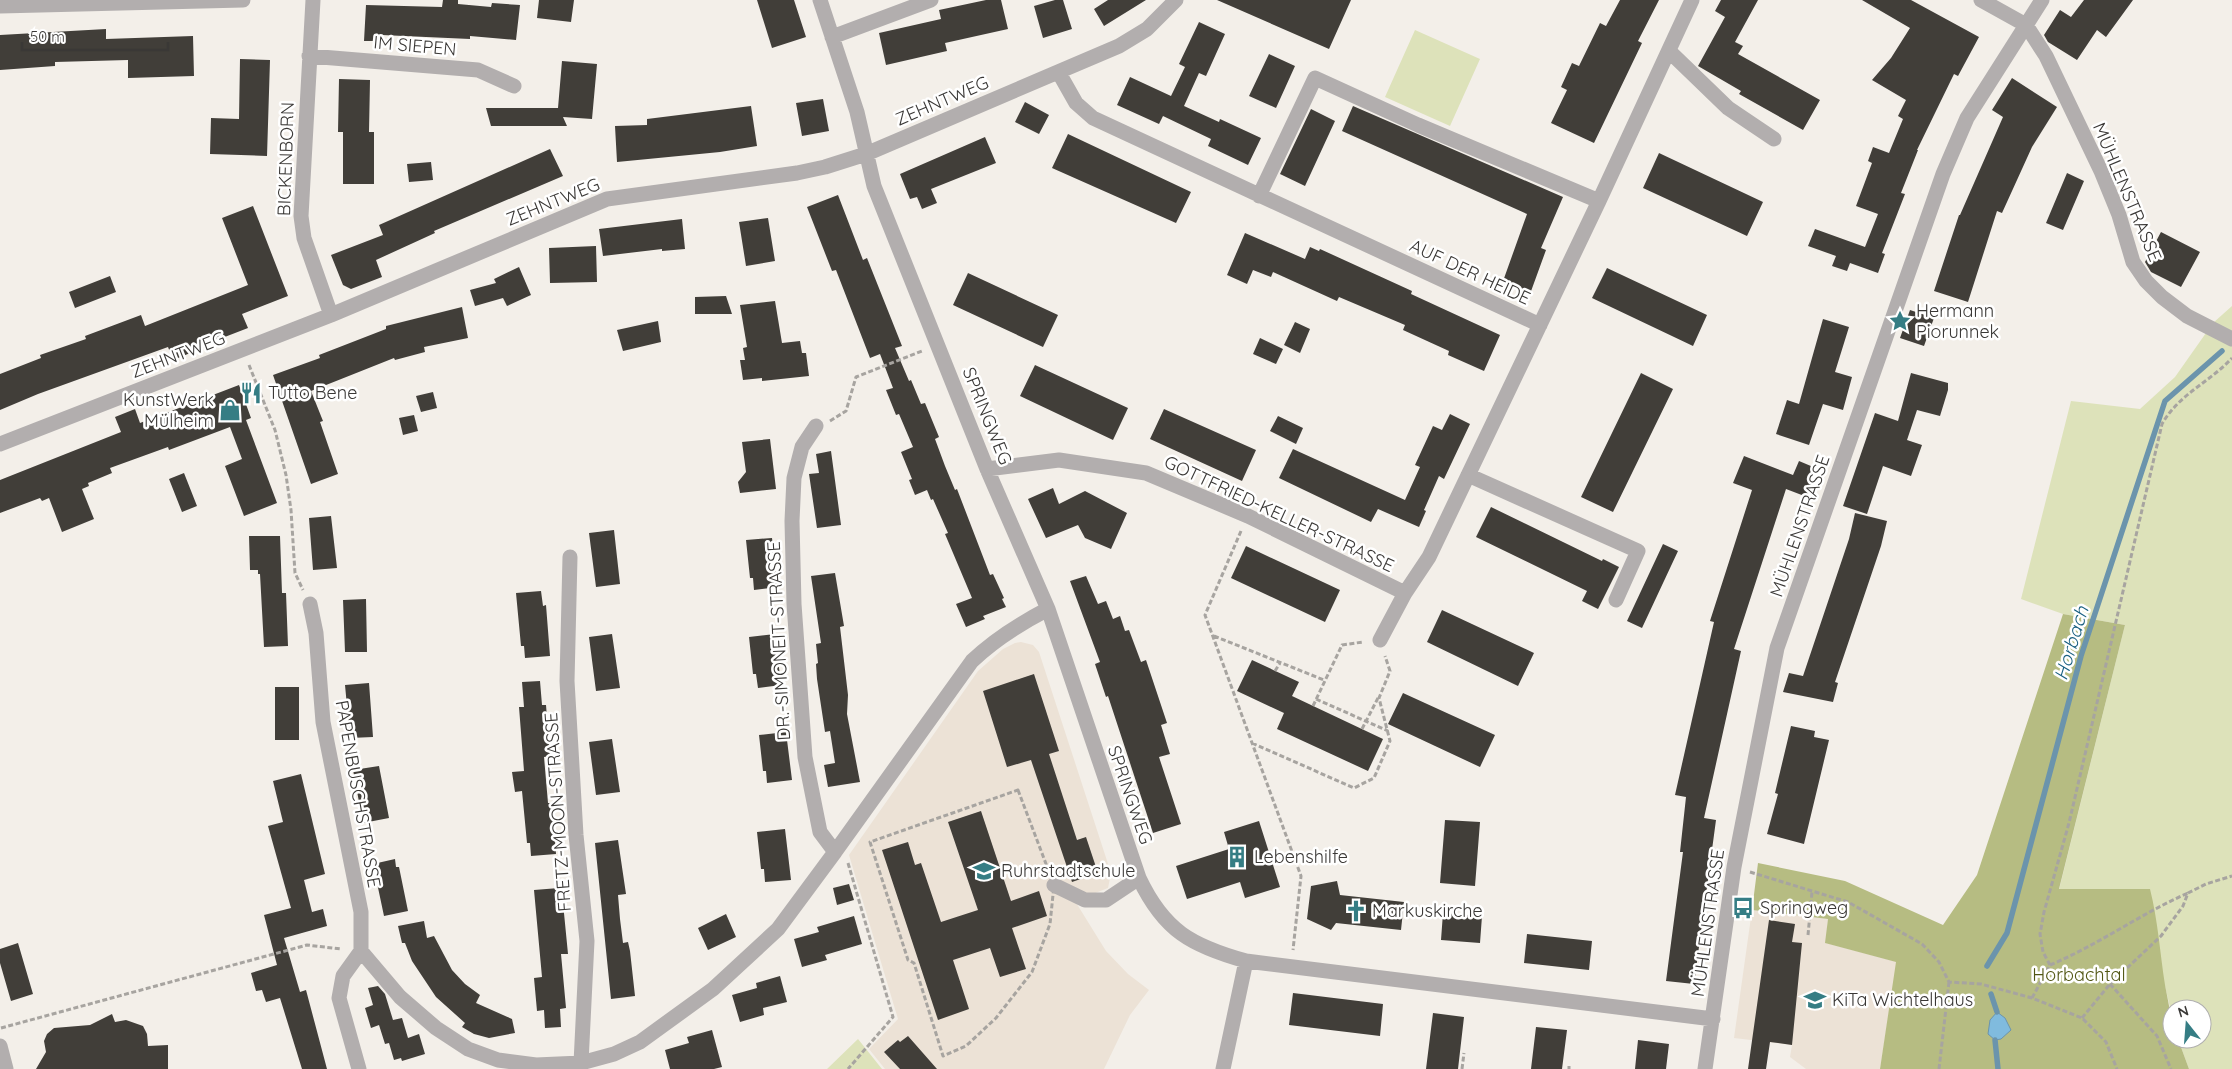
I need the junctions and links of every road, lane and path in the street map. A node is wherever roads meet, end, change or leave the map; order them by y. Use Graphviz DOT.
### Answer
graph roads {
  1 [pos="243,0"];
  2 [pos="313,0"];
  3 [pos="820,0"];
  4 [pos="931,0"];
  5 [pos="1176,0"];
  6 [pos="1692,0"];
  7 [pos="1981,0"];
  8 [pos="2042,0"];
  9 [pos="63,2"];
  10 [pos="0,6"];
  11 [pos="2026,26"];
  12 [pos="832,37"];
  13 [pos="1669,51"];
  14 [pos="309,56"];
  15 [pos="1059,73"];
  16 [pos="514,86"];
  17 [pos="1774,138"];
  18 [pos="866,154"];
  19 [pos="1259,196"];
  20 [pos="1599,201"];
  21 [pos="331,315"];
  22 [pos="1540,325"];
  23 [pos="2232,340"];
  24 [pos="243,350"];
  25 [pos="922,351"];
  26 [pos="2232,358"];
  27 [pos="816,426"];
  28 [pos="0,444"];
  29 [pos="987,469"];
  30 [pos="1468,476"];
  31 [pos="1248,516"];
  32 [pos="570,557"];
  33 [pos="1405,593"];
  34 [pos="1616,600"];
  35 [pos="310,604"];
  36 [pos="1048,609"];
  37 [pos="1213,636"];
  38 [pos="1380,640"];
  39 [pos="1280,663"];
  40 [pos="1275,671"];
  41 [pos="1324,680"];
  42 [pos="1379,698"];
  43 [pos="1316,699"];
  44 [pos="1313,706"];
  45 [pos="1366,721"];
  46 [pos="1362,729"];
  47 [pos="1388,731"];
  48 [pos="1252,743"];
  49 [pos="839,848"];
  50 [pos="1734,867"];
  51 [pos="2232,876"];
  52 [pos="1139,878"];
  53 [pos="1054,885"];
  54 [pos="1812,892"];
  55 [pos="2188,893"];
  56 [pos="1808,934"];
  57 [pos="361,951"];
  58 [pos="1246,961"];
  59 [pos="2050,965"];
  60 [pos="1291,968"];
  61 [pos="1949,982"];
  62 [pos="2110,984"];
  63 [pos="2032,998"];
  64 [pos="2082,1018"];
  65 [pos="1712,1020"];
  66 [pos="0,1028"];
  67 [pos="0,1046"];
  68 [pos="1464,1053"];
  69 [pos="581,1063"];
  70 [pos="6,1069"];
  71 [pos="359,1069"];
  72 [pos="848,1069"];
  73 [pos="1222,1069"];
  74 [pos="1462,1069"];
  75 [pos="1706,1069"];
  76 [pos="1939,1069"];
  77 [pos="2117,1069"];
  78 [pos="2171,1069"];
  1 -- 9 [label="street"];
  2 -- 14 [label="street, BICKENBORN"];
  3 -- 12 [label="street, SPRINGWEG"];
  4 -- 12 [label="street"];
  5 -- 15 [label="street, ZEHNTWEG"];
  6 -- 13 [label="street, AUF DER HEIDE"];
  7 -- 11 [label="street"];
  8 -- 11 [label="street, MÜHLENSTRASSE"];
  9 -- 10 [label="street"];
  11 -- 23 [label="street, MÜHLENSTRASSE"];
  11 -- 50 [label="street, MÜHLENSTRASSE"];
  12 -- 18 [label="street, SPRINGWEG"];
  13 -- 17 [label="street"];
  13 -- 20 [label="street, AUF DER HEIDE"];
  14 -- 16 [label="street, IM SIEPEN"];
  14 -- 21 [label="street, BICKENBORN"];
  15 -- 18 [label="street, ZEHNTWEG"];
  15 -- 19 [label="street, AUF DER HEIDE"];
  18 -- 21 [label="street, ZEHNTWEG"];
  18 -- 29 [label="street, SPRINGWEG"];
  19 -- 20 [label="street"];
  19 -- 22 [label="street, AUF DER HEIDE"];
  20 -- 22 [label="street, AUF DER HEIDE"];
  21 -- 24 [label="street, ZEHNTWEG"];
  22 -- 30 [label="street, GOTTFRIED-KELLER-STRASSE"];
  24 -- 28 [label="street, ZEHNTWEG"];
  24 -- 35 [label="path"];
  25 -- 27 [label="path"];
  26 -- 59 [label="path"];
  27 -- 49 [label="street, DR.-SIMONEIT-STRASSE"];
  29 -- 31 [label="street, GOTTFRIED-KELLER-STRASSE"];
  29 -- 36 [label="street, SPRINGWEG"];
  30 -- 33 [label="street, GOTTFRIED-KELLER-STRASSE"];
  30 -- 34 [label="street"];
  31 -- 33 [label="street, GOTTFRIED-KELLER-STRASSE"];
  31 -- 37 [label="path"];
  32 -- 69 [label="street, FRETZ-MOON-STRASSE"];
  33 -- 38 [label="street, GOTTFRIED-KELLER-STRASSE"];
  35 -- 57 [label="street, PAPENBUSCHSTRASSE"];
  36 -- 49 [label="street"];
  36 -- 52 [label="street, SPRINGWEG"];
  37 -- 39 [label="path"];
  37 -- 48 [label="path"];
  38 -- 41 [label="path"];
  38 -- 42 [label="path"];
  39 -- 40 [label="path"];
  39 -- 41 [label="path"];
  41 -- 43 [label="path"];
  42 -- 45 [label="path"];
  42 -- 47 [label="path"];
  43 -- 44 [label="path"];
  43 -- 45 [label="path"];
  45 -- 46 [label="path"];
  45 -- 47 [label="path"];
  47 -- 48 [label="path"];
  48 -- 60 [label="path"];
  49 -- 69 [label="street"];
  49 -- 72 [label="path"];
  50 -- 54 [label="path"];
  50 -- 65 [label="street, MÜHLENSTRASSE"];
  51 -- 55 [label="path"];
  52 -- 53 [label="street"];
  52 -- 58 [label="street, SPRINGWEG"];
  53 -- 53 [label="path"];
  54 -- 56 [label="path"];
  54 -- 61 [label="path"];
  55 -- 59 [label="path"];
  55 -- 62 [label="path"];
  57 -- 66 [label="path"];
  57 -- 69 [label="street"];
  57 -- 71 [label="street"];
  58 -- 60 [label="street, SPRINGWEG"];
  58 -- 73 [label="street"];
  59 -- 63 [label="path"];
  60 -- 65 [label="street, SPRINGWEG"];
  61 -- 63 [label="path"];
  61 -- 76 [label="path"];
  62 -- 64 [label="path"];
  62 -- 78 [label="path"];
  63 -- 64 [label="path"];
  64 -- 77 [label="path"];
  65 -- 75 [label="street, MÜHLENSTRASSE"];
  67 -- 70 [label="street"];
  68 -- 74 [label="path"];
}
